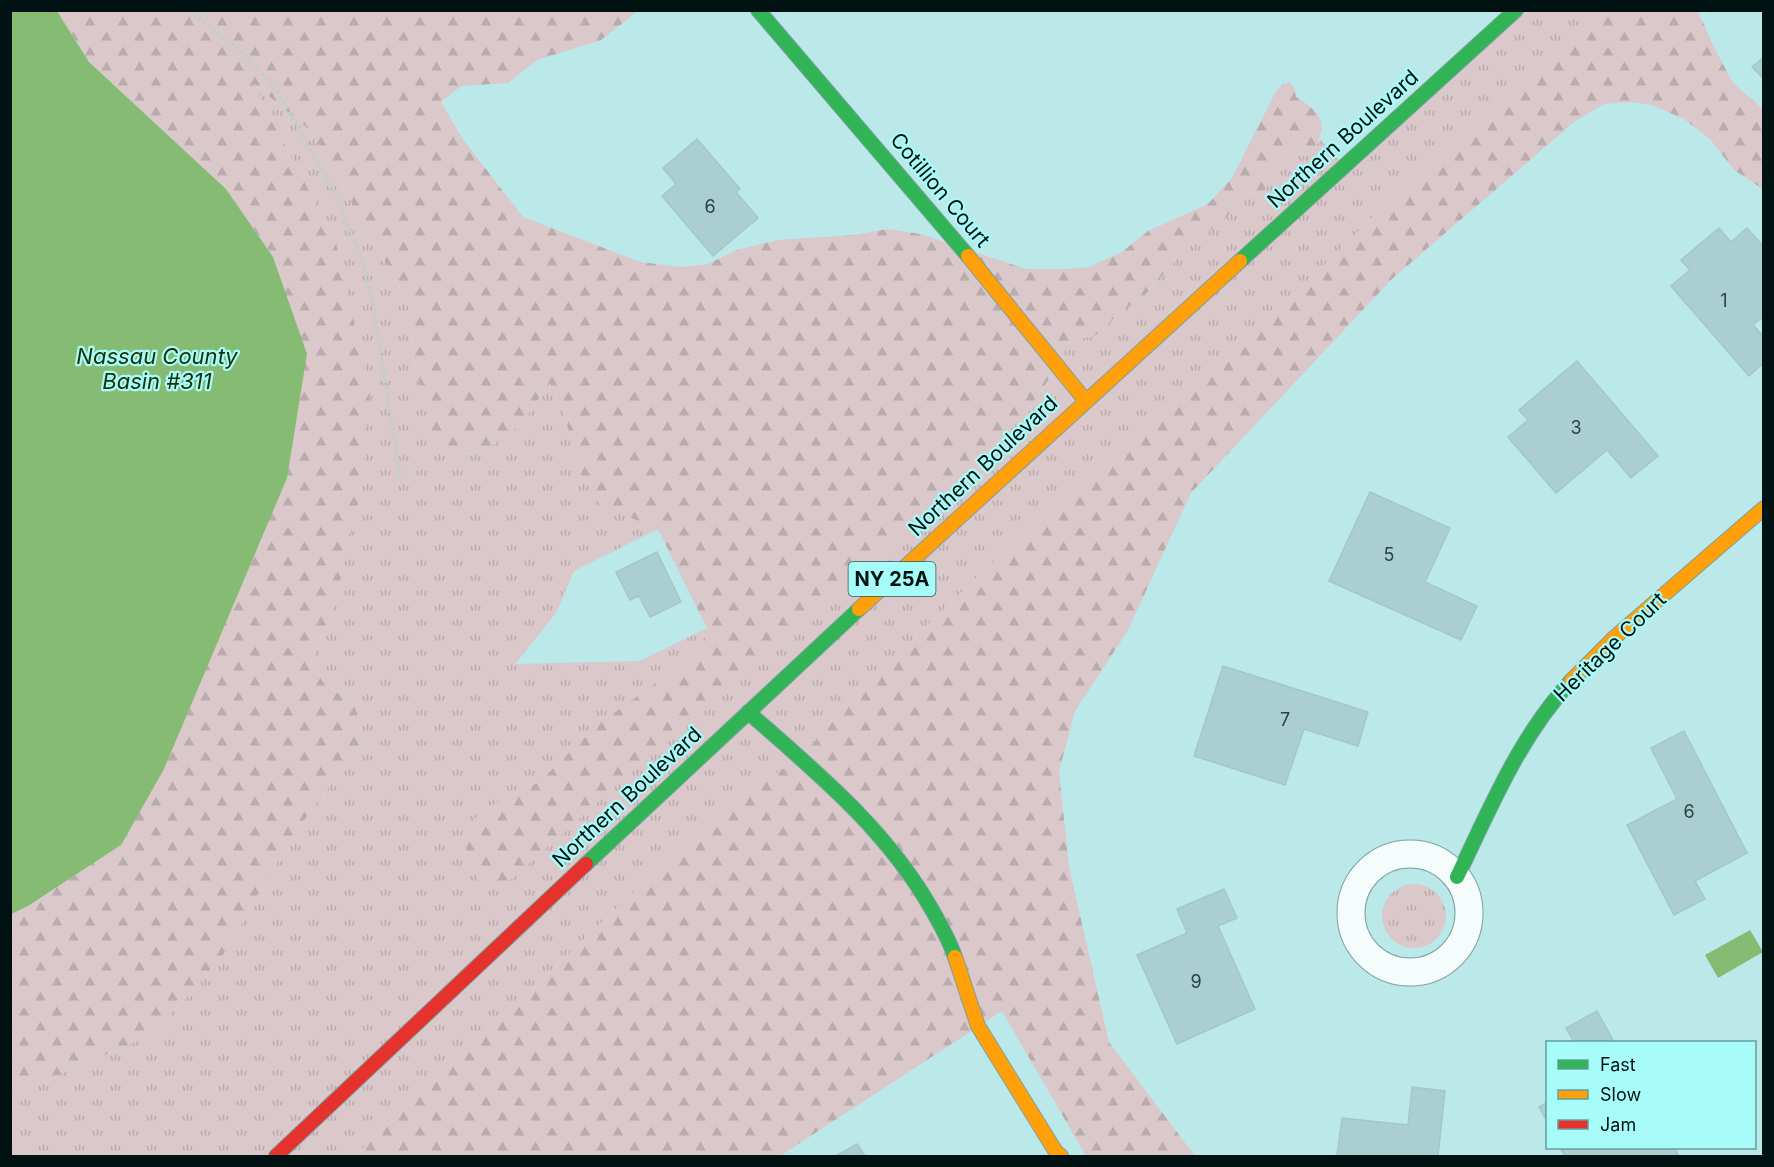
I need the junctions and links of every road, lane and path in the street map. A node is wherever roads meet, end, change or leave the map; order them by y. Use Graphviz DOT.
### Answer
graph roads {
  1 [pos="189,10"];
  2 [pos="758,10"];
  3 [pos="1516,10"];
  4 [pos="1085,400"];
  5 [pos="401,481"];
  6 [pos="1764,508"];
  7 [pos="748,712"];
  8 [pos="1457,877"];
  9 [pos="276,1156"];
  10 [pos="1061,1156"];
  1 -- 5 [label="path"];
  2 -- 4 [label="main road, Cotillion Court"];
  3 -- 4 [label="main road, Northern Boulevard / NY 25A"];
  4 -- 7 [label="main road, Northern Boulevard / NY 25A"];
  6 -- 8 [label="main road, Heritage Court"];
  7 -- 9 [label="main road, Northern Boulevard / NY 25A"];
  7 -- 10 [label="main road"];
  8 -- 8 [label="street"];
}
